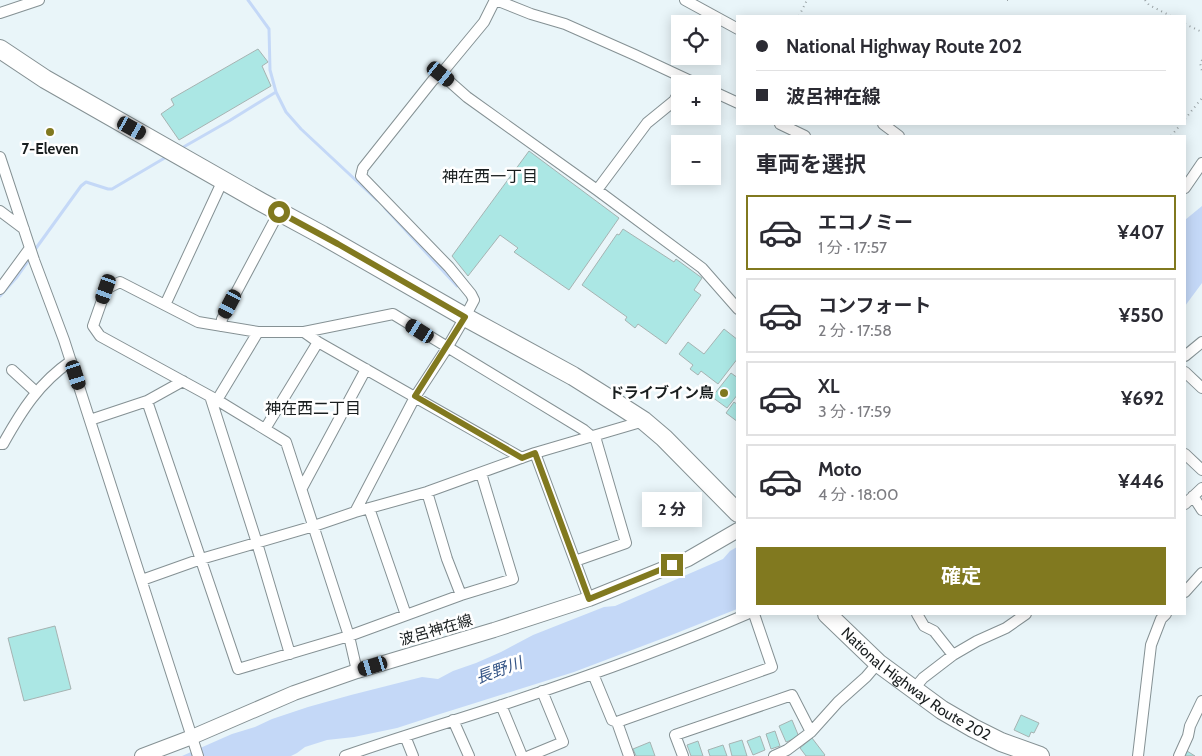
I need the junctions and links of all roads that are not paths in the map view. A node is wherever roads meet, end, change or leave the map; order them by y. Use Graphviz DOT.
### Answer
graph roads {
  1 [pos="39,0"];
  2 [pos="495,0"];
  3 [pos="685,0"];
  4 [pos="0,13"];
  5 [pos="736,28"];
  6 [pos="0,49"];
  7 [pos="441,74"];
  8 [pos="673,75"];
  9 [pos="721,95"];
  10 [pos="736,102"];
  11 [pos="671,103"];
  12 [pos="782,125"];
  13 [pos="884,125"];
  14 [pos="803,135"];
  15 [pos="898,135"];
  16 [pos="0,157"];
  17 [pos="1202,163"];
  18 [pos="222,180"];
  19 [pos="1186,187"];
  20 [pos="597,190"];
  21 [pos="0,210"];
  22 [pos="279,212"];
  23 [pos="24,229"];
  24 [pos="30,248"];
  25 [pos="0,289"];
  26 [pos="165,305"];
  27 [pos="736,307"];
  28 [pos="465,317"];
  29 [pos="221,326"];
  30 [pos="258,332"];
  31 [pos="304,332"];
  32 [pos="318,342"];
  33 [pos="1202,342"];
  34 [pos="447,348"];
  35 [pos="1186,355"];
  36 [pos="71,361"];
  37 [pos="366,369"];
  38 [pos="12,370"];
  39 [pos="1186,373"];
  40 [pos="183,381"];
  41 [pos="1202,388"];
  42 [pos="36,392"];
  43 [pos="415,396"];
  44 [pos="214,398"];
  45 [pos="147,401"];
  46 [pos="90,420"];
  47 [pos="644,422"];
  48 [pos="265,428"];
  49 [pos="592,437"];
  50 [pos="0,444"];
  51 [pos="535,453"];
  52 [pos="1186,455"];
  53 [pos="522,458"];
  54 [pos="1202,470"];
  55 [pos="481,473"];
  56 [pos="302,488"];
  57 [pos="1202,488"];
  58 [pos="427,492"];
  59 [pos="1193,496"];
  60 [pos="1186,503"];
  61 [pos="368,508"];
  62 [pos="1202,510"];
  63 [pos="736,511"];
  64 [pos="354,512"];
  65 [pos="314,526"];
  66 [pos="736,531"];
  67 [pos="257,543"];
  68 [pos="201,559"];
  69 [pos="575,561"];
  70 [pos="1202,572"];
  71 [pos="142,580"];
  72 [pos="1186,591"];
  73 [pos="461,595"];
  74 [pos="589,599"];
  75 [pos="406,615"];
  76 [pos="745,615"];
  77 [pos="754,615"];
  78 [pos="828,615"];
  79 [pos="917,615"];
  80 [pos="1025,615"];
  81 [pos="1161,615"];
  82 [pos="349,636"];
  83 [pos="290,654"];
  84 [pos="953,655"];
  85 [pos="878,664"];
  86 [pos="357,671"];
  87 [pos="593,674"];
  88 [pos="913,690"];
  89 [pos="542,691"];
  90 [pos="1202,701"];
  91 [pos="501,705"];
  92 [pos="453,720"];
  93 [pos="618,722"];
  94 [pos="811,732"];
  95 [pos="405,736"];
  96 [pos="192,738"];
  97 [pos="348,755"];
  98 [pos="142,756"];
  99 [pos="198,756"];
  100 [pos="414,756"];
  101 [pos="469,756"];
  102 [pos="522,756"];
  103 [pos="529,756"];
  104 [pos="629,756"];
  105 [pos="683,756"];
  106 [pos="774,756"];
  107 [pos="1040,756"];
  108 [pos="1138,756"];
  109 [pos="1179,756"];
  1 -- 4 [label="street"];
  2 -- 7 [label="street"];
  2 -- 8 [label="street"];
  3 -- 5 [label="street"];
  6 -- 18 [label="highway"];
  7 -- 20 [label="street"];
  7 -- 28 [label="street"];
  9 -- 10 [label="street"];
  11 -- 20 [label="street"];
  12 -- 14 [label="street"];
  13 -- 15 [label="street"];
  16 -- 23 [label="street"];
  17 -- 19 [label="street"];
  18 -- 22 [label="highway"];
  18 -- 26 [label="street"];
  20 -- 27 [label="street"];
  21 -- 23 [label="street"];
  22 -- 28 [label="highway"];
  22 -- 29 [label="street"];
  23 -- 24 [label="street"];
  24 -- 25 [label="street"];
  24 -- 36 [label="street"];
  26 -- 29 [label="street"];
  26 -- 40 [label="street"];
  28 -- 34 [label="street"];
  28 -- 47 [label="highway"];
  29 -- 30 [label="street"];
  30 -- 31 [label="street"];
  30 -- 44 [label="street"];
  31 -- 32 [label="street"];
  31 -- 34 [label="street"];
  32 -- 37 [label="street"];
  32 -- 48 [label="street"];
  33 -- 35 [label="street"];
  34 -- 43 [label="street"];
  34 -- 49 [label="street"];
  36 -- 42 [label="street"];
  36 -- 46 [label="street"];
  37 -- 43 [label="street"];
  37 -- 56 [label="street"];
  38 -- 42 [label="street"];
  39 -- 41 [label="street"];
  40 -- 44 [label="street"];
  40 -- 45 [label="street"];
  42 -- 50 [label="street"];
  43 -- 53 [label="street"];
  43 -- 64 [label="street"];
  44 -- 48 [label="street"];
  44 -- 67 [label="street"];
  45 -- 46 [label="street"];
  45 -- 68 [label="street"];
  46 -- 71 [label="street"];
  47 -- 49 [label="street"];
  47 -- 63 [label="highway"];
  48 -- 56 [label="street"];
  49 -- 51 [label="street"];
  49 -- 69 [label="street"];
  51 -- 53 [label="street"];
  51 -- 69 [label="street"];
  52 -- 54 [label="street"];
  53 -- 55 [label="street"];
  55 -- 58 [label="street"];
  55 -- 73 [label="street"];
  56 -- 65 [label="street"];
  57 -- 59 [label="street"];
  58 -- 61 [label="street"];
  58 -- 73 [label="street"];
  59 -- 60 [label="street"];
  59 -- 62 [label="street"];
  61 -- 64 [label="street"];
  61 -- 75 [label="street"];
  64 -- 65 [label="street"];
  65 -- 67 [label="street"];
  65 -- 82 [label="street"];
  66 -- 74 [label="main road, 波呂神在線"];
  67 -- 68 [label="street"];
  67 -- 83 [label="street"];
  68 -- 71 [label="street"];
  68 -- 83 [label="street"];
  69 -- 74 [label="street"];
  70 -- 72 [label="street"];
  71 -- 96 [label="street"];
  73 -- 75 [label="street"];
  74 -- 86 [label="main road, 波呂神在線"];
  75 -- 82 [label="street"];
  76 -- 87 [label="street"];
  77 -- 93 [label="street"];
  78 -- 85 [label="highway, National Highway Route 202"];
  79 -- 84 [label="street"];
  80 -- 84 [label="street"];
  81 -- 108 [label="street"];
  82 -- 83 [label="street"];
  82 -- 86 [label="street"];
  84 -- 88 [label="street"];
  85 -- 88 [label="highway, National Highway Route 202"];
  85 -- 94 [label="street"];
  86 -- 96 [label="main road, 波呂神在線"];
  87 -- 89 [label="street"];
  87 -- 93 [label="street"];
  88 -- 107 [label="highway, National Highway Route 202"];
  89 -- 91 [label="street"];
  89 -- 103 [label="street"];
  90 -- 109 [label="street"];
  91 -- 92 [label="street"];
  91 -- 102 [label="street"];
  92 -- 95 [label="street"];
  92 -- 101 [label="street"];
  93 -- 104 [label="street"];
  94 -- 105 [label="street"];
  94 -- 106 [label="street"];
  95 -- 97 [label="street"];
  95 -- 100 [label="street"];
  96 -- 98 [label="main road, 波呂神在線"];
  96 -- 99 [label="street"];
}
